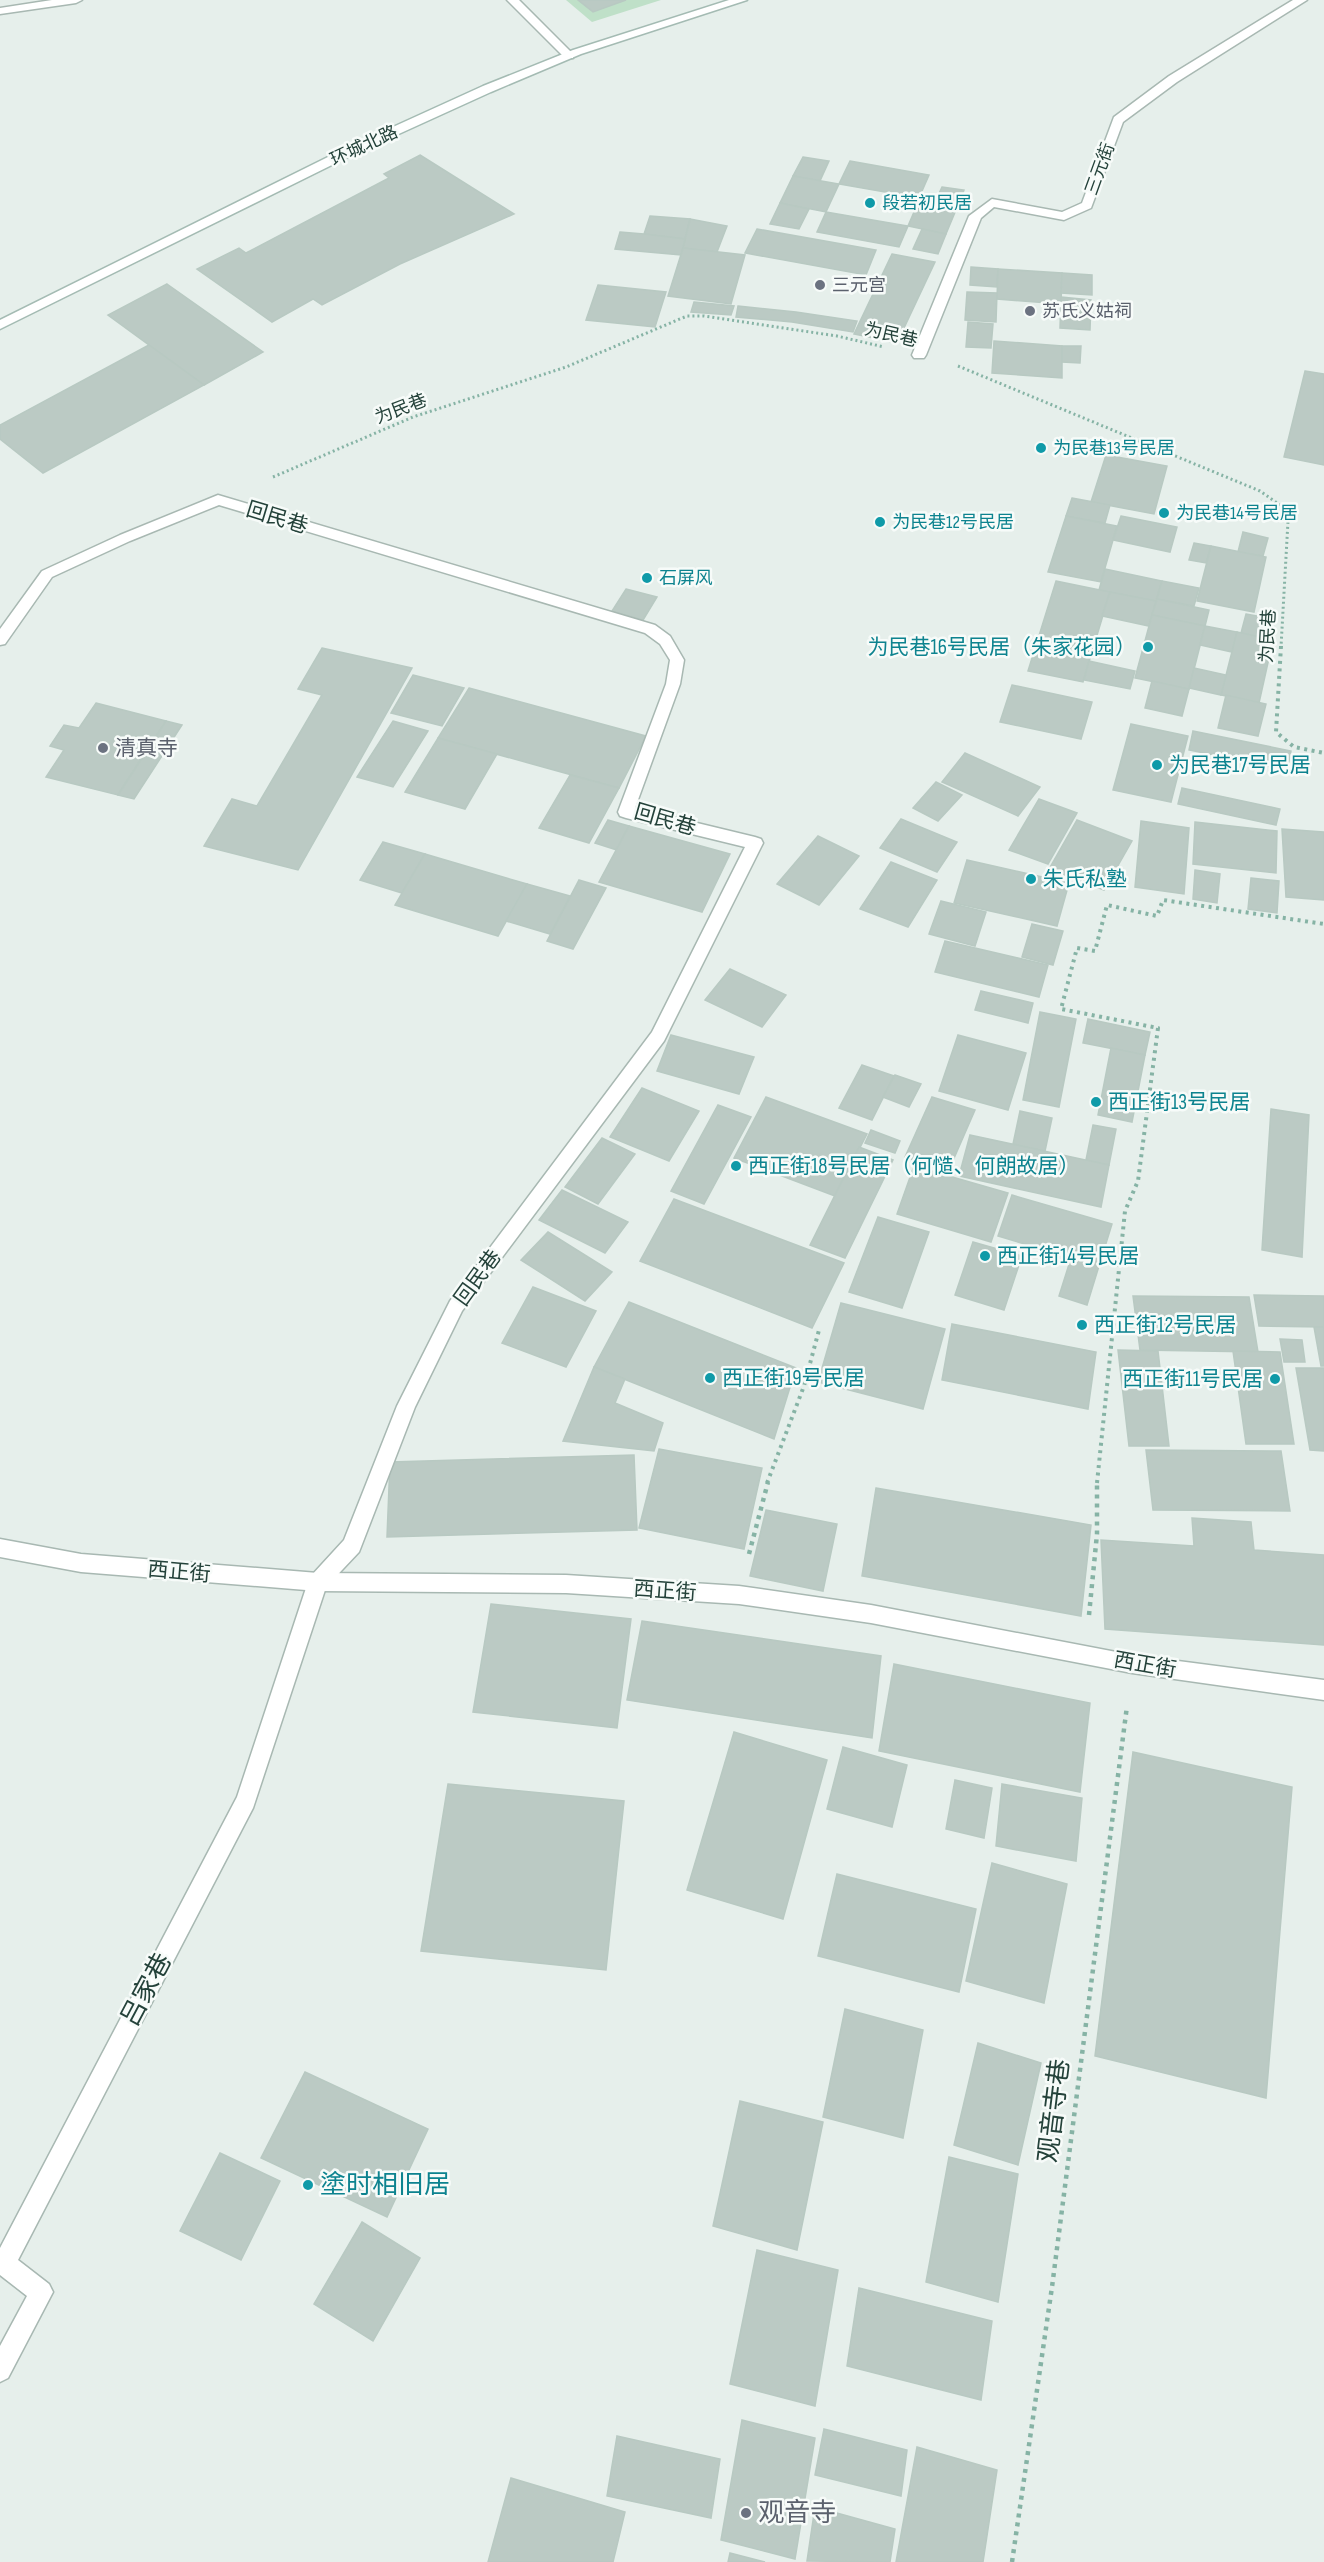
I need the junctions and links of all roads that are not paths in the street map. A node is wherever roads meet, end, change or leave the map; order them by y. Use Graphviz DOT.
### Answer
graph roads {
  1 [pos="76,0"];
  2 [pos="513,0"];
  3 [pos="741,0"];
  4 [pos="1301,0"];
  5 [pos="0,12"];
  6 [pos="569,56"];
  7 [pos="0,325"];
  8 [pos="919,355"];
  9 [pos="0,640"];
  10 [pos="0,1548"];
  11 [pos="318,1582"];
  12 [pos="1324,1690"];
  13 [pos="0,2370"];
  1 -- 5 [label="street"];
  2 -- 6 [label="street"];
  3 -- 6 [label="street, 环城北路"];
  4 -- 8 [label="street, 三元街"];
  6 -- 7 [label="street, 环城北路"];
  9 -- 11 [label="street, 回民巷"];
  10 -- 11 [label="street, 西正街"];
  11 -- 12 [label="street, 西正街"];
  11 -- 13 [label="street, 吕家巷"];
}
